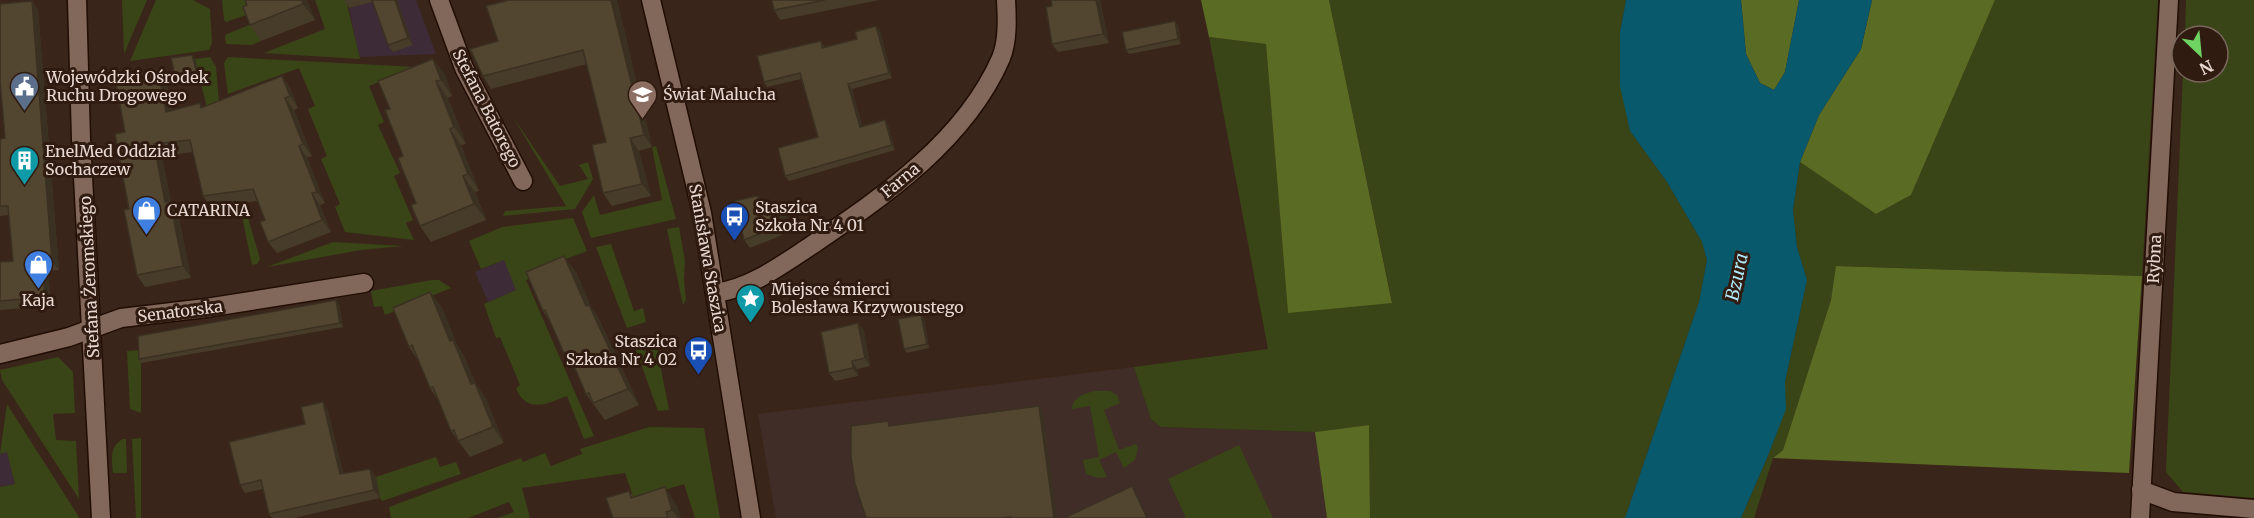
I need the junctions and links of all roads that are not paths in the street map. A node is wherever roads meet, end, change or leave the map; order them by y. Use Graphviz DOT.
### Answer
graph roads {
  1 [pos="77,0"];
  2 [pos="439,0"];
  3 [pos="651,0"];
  4 [pos="1006,0"];
  5 [pos="2169,0"];
  6 [pos="523,181"];
  7 [pos="364,283"];
  8 [pos="715,293"];
  9 [pos="93,328"];
  10 [pos="0,354"];
  11 [pos="2141,490"];
  12 [pos="2254,509"];
  13 [pos="101,518"];
  14 [pos="751,518"];
  15 [pos="2140,518"];
  1 -- 9 [label="street, Stefana Żeromskiego"];
  2 -- 6 [label="street, Stefana Batorego"];
  3 -- 8 [label="street, Stanisława Staszica"];
  4 -- 8 [label="street, Farna"];
  5 -- 11 [label="street, Rybna"];
  7 -- 9 [label="street, Senatorska"];
  8 -- 14 [label="street, Stanisława Staszica"];
  9 -- 10 [label="street, Senatorska"];
  9 -- 13 [label="street, Stefana Żeromskiego"];
  11 -- 12 [label="street"];
  11 -- 15 [label="street, Rybna"];
}
